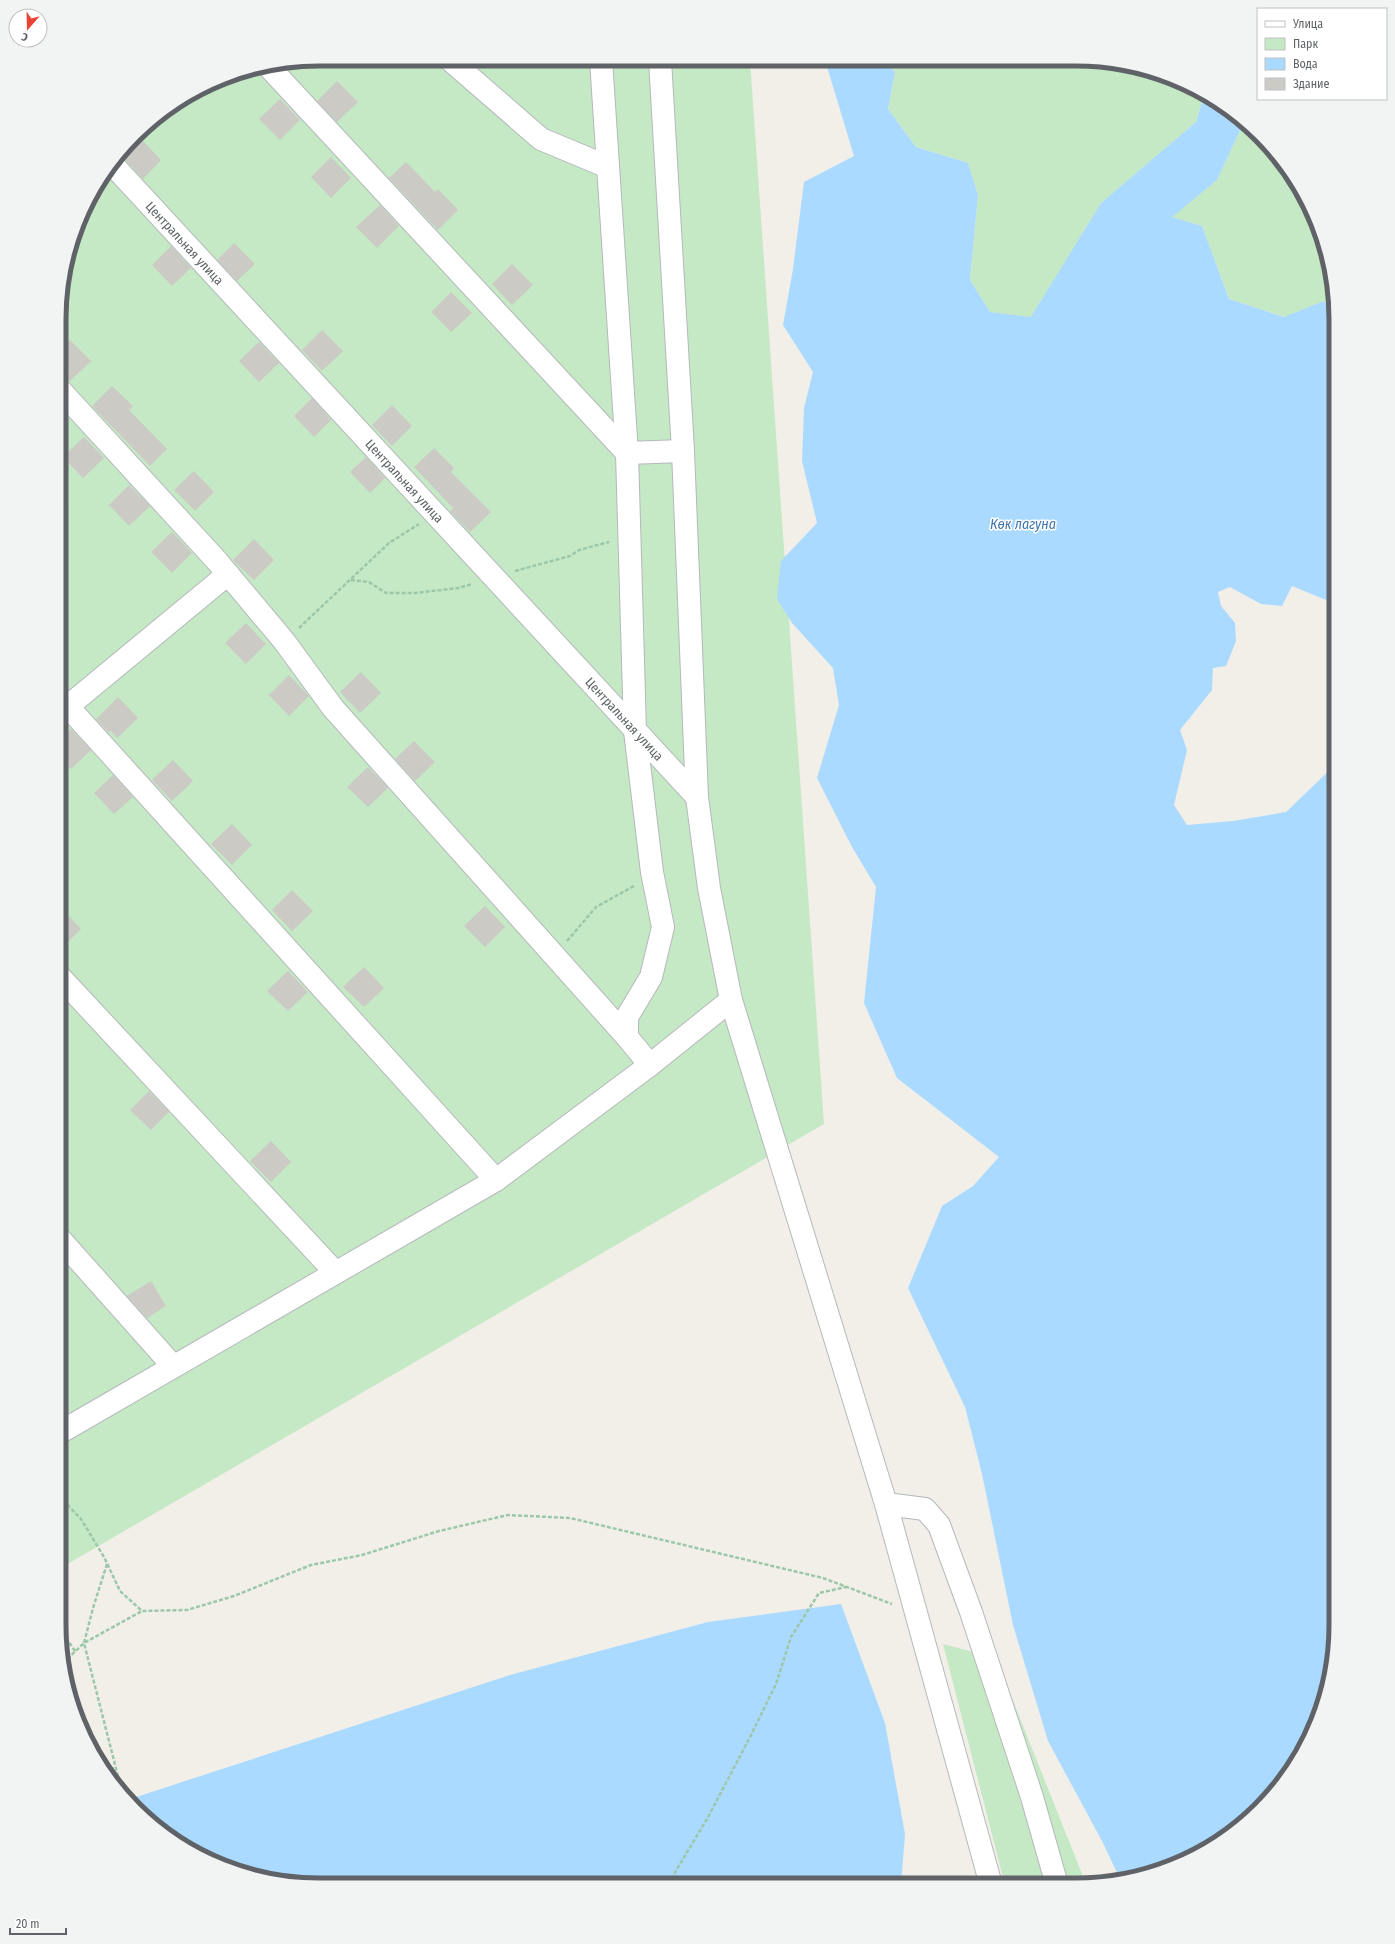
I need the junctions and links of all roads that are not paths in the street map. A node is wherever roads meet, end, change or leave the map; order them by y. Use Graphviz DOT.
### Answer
graph roads {
  1 [pos="457,66"];
  2 [pos="601,66"];
  3 [pos="660,66"];
  4 [pos="272,70"];
  5 [pos="608,167"];
  6 [pos="115,169"];
  7 [pos="66,396"];
  8 [pos="683,451"];
  9 [pos="627,453"];
  10 [pos="228,574"];
  11 [pos="66,704"];
  12 [pos="66,709"];
  13 [pos="635,730"];
  14 [pos="697,797"];
  15 [pos="66,983"];
  16 [pos="731,1000"];
  17 [pos="627,1036"];
  18 [pos="650,1065"];
  19 [pos="496,1180"];
  20 [pos="66,1246"];
  21 [pos="335,1272"];
  22 [pos="173,1366"];
  23 [pos="66,1429"];
  24 [pos="886,1504"];
  25 [pos="989,1878"];
  26 [pos="1055,1878"];
  1 -- 5 [label="street"];
  2 -- 5 [label="street"];
  3 -- 8 [label="street"];
  4 -- 9 [label="street"];
  5 -- 9 [label="street"];
  6 -- 13 [label="street, Центральная улица"];
  7 -- 10 [label="street"];
  8 -- 9 [label="street"];
  8 -- 14 [label="street"];
  9 -- 13 [label="street"];
  10 -- 11 [label="street"];
  10 -- 17 [label="street"];
  12 -- 19 [label="street"];
  13 -- 14 [label="street, Центральная улица"];
  13 -- 17 [label="street"];
  14 -- 16 [label="street"];
  15 -- 21 [label="street"];
  16 -- 18 [label="street"];
  16 -- 24 [label="street"];
  17 -- 18 [label="street"];
  18 -- 19 [label="street"];
  19 -- 21 [label="street"];
  20 -- 22 [label="street"];
  21 -- 22 [label="street"];
  22 -- 23 [label="street"];
  24 -- 25 [label="street"];
  24 -- 26 [label="street"];
}
